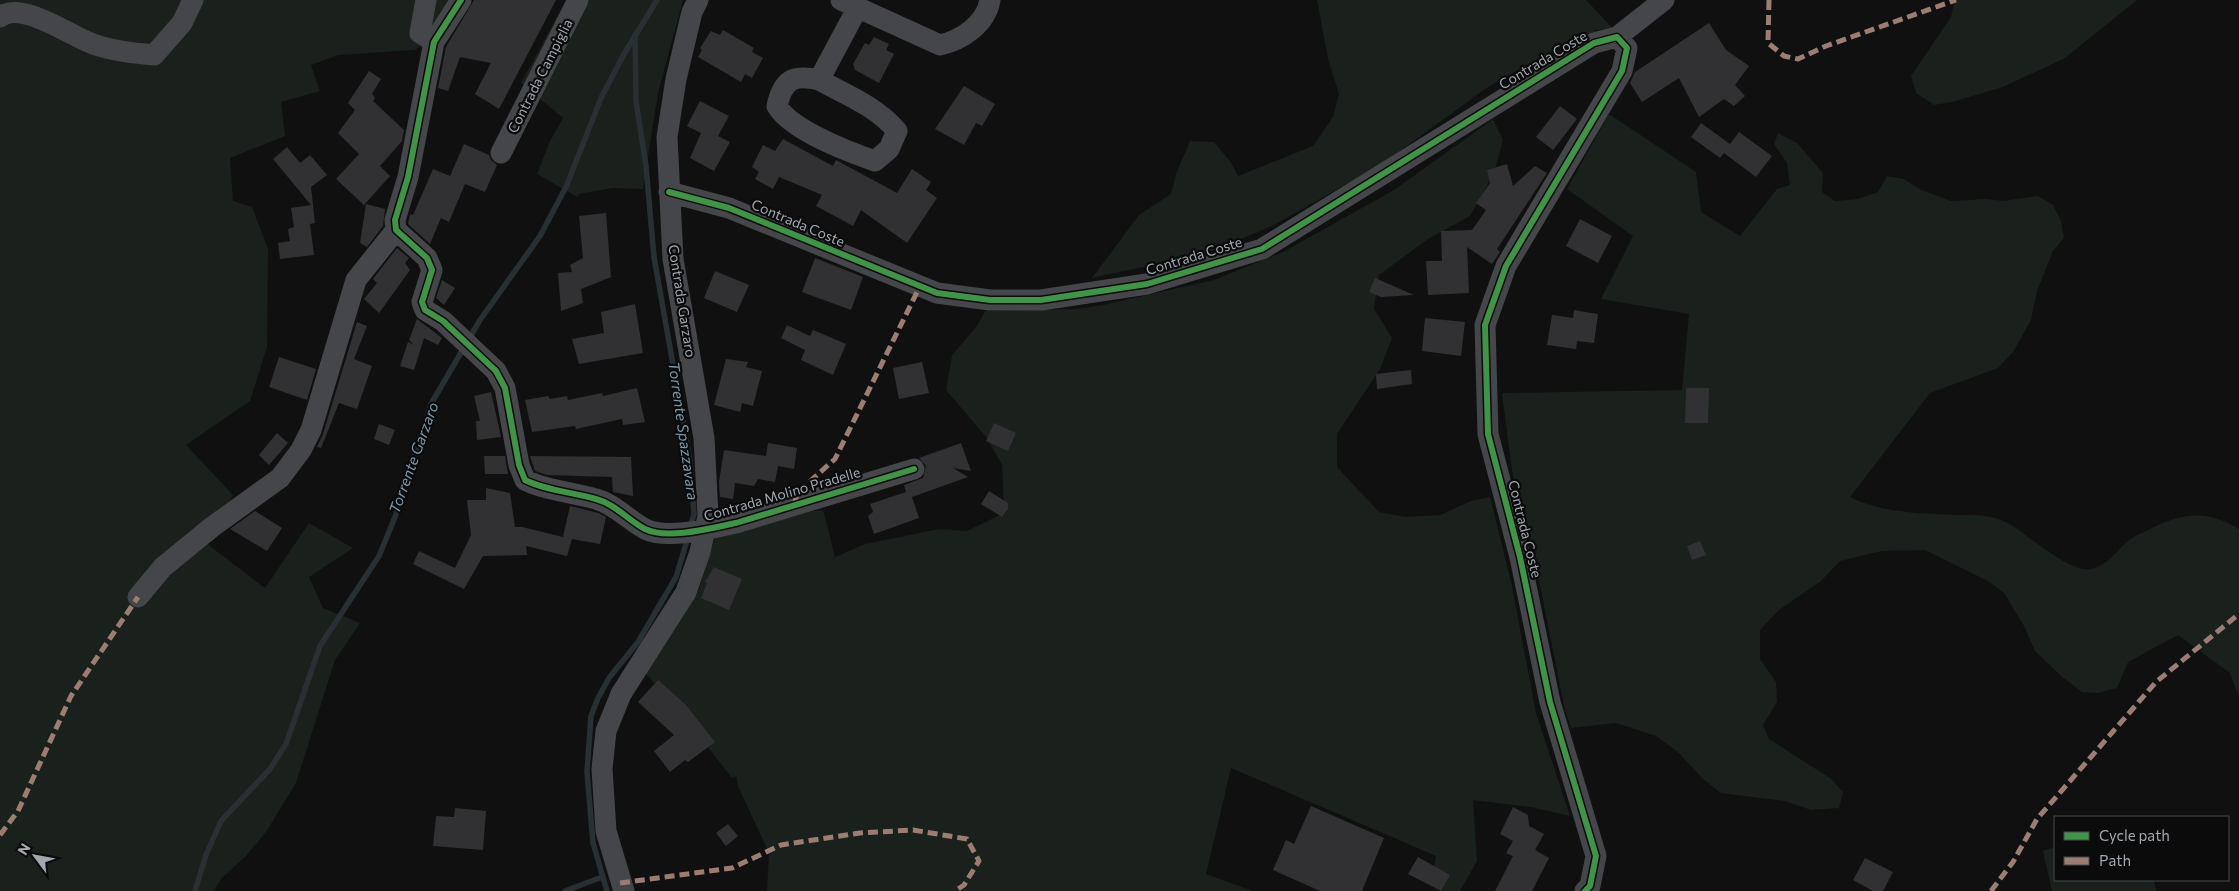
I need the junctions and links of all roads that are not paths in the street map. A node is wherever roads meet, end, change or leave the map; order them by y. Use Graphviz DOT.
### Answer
graph roads {
  1 [pos="193,0"];
  2 [pos="426,0"];
  3 [pos="461,0"];
  4 [pos="578,0"];
  5 [pos="698,0"];
  6 [pos="990,0"];
  7 [pos="1664,0"];
  8 [pos="849,4"];
  9 [pos="0,17"];
  10 [pos="1617,37"];
  11 [pos="434,42"];
  12 [pos="819,80"];
  13 [pos="501,153"];
  14 [pos="668,192"];
  15 [pos="396,230"];
  16 [pos="914,469"];
  17 [pos="706,529"];
  18 [pos="138,597"];
  19 [pos="624,891"];
  20 [pos="1585,891"];
  1 -- 9 [label="street"];
  2 -- 11 [label="street"];
  3 -- 11 [label="street"];
  4 -- 13 [label="street, Contrada Campiglia"];
  5 -- 14 [label="street, Contrada Garzaro"];
  6 -- 8 [label="street"];
  7 -- 10 [label="street"];
  8 -- 12 [label="street"];
  10 -- 14 [label="street, Contrada Coste"];
  10 -- 20 [label="street, Contrada Coste"];
  11 -- 15 [label="street"];
  12 -- 12 [label="street"];
  14 -- 17 [label="street, Contrada Garzaro"];
  15 -- 17 [label="street, Contrada Molino Pradelle"];
  15 -- 18 [label="street"];
  16 -- 17 [label="street, Contrada Molino Pradelle"];
  17 -- 19 [label="street, Contrada Garzaro"];
}
